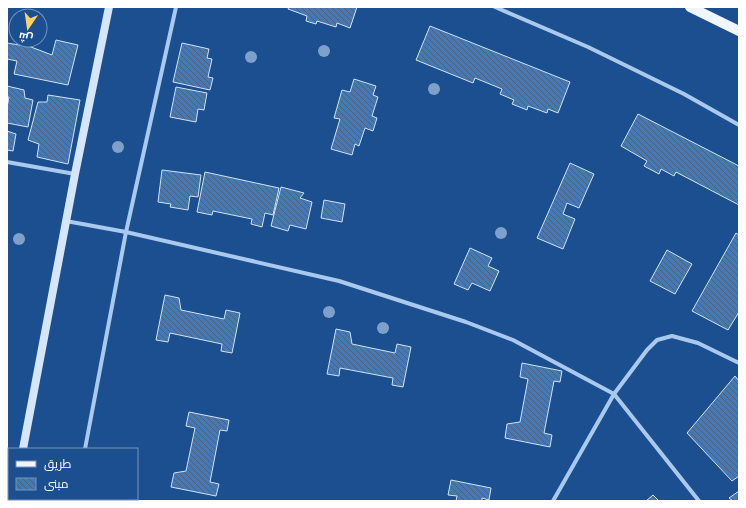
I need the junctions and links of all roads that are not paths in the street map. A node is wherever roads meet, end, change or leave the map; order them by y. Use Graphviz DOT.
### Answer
graph roads {
  1 [pos="109,7"];
  2 [pos="176,7"];
  3 [pos="495,7"];
  4 [pos="690,7"];
  5 [pos="739,31"];
  6 [pos="739,125"];
  7 [pos="7,162"];
  8 [pos="75,174"];
  9 [pos="66,221"];
  10 [pos="126,232"];
  11 [pos="739,363"];
  12 [pos="614,394"];
  13 [pos="23,448"];
  14 [pos="85,448"];
  15 [pos="553,501"];
  16 [pos="699,501"];
  1 -- 8 [label="main road"];
  2 -- 10 [label="street"];
  3 -- 6 [label="street"];
  4 -- 5 [label="main road"];
  7 -- 8 [label="street"];
  8 -- 9 [label="main road"];
  9 -- 10 [label="street"];
  9 -- 13 [label="main road"];
  10 -- 12 [label="street"];
  10 -- 14 [label="street"];
  11 -- 12 [label="street"];
  12 -- 15 [label="street"];
  12 -- 16 [label="street"];
}
